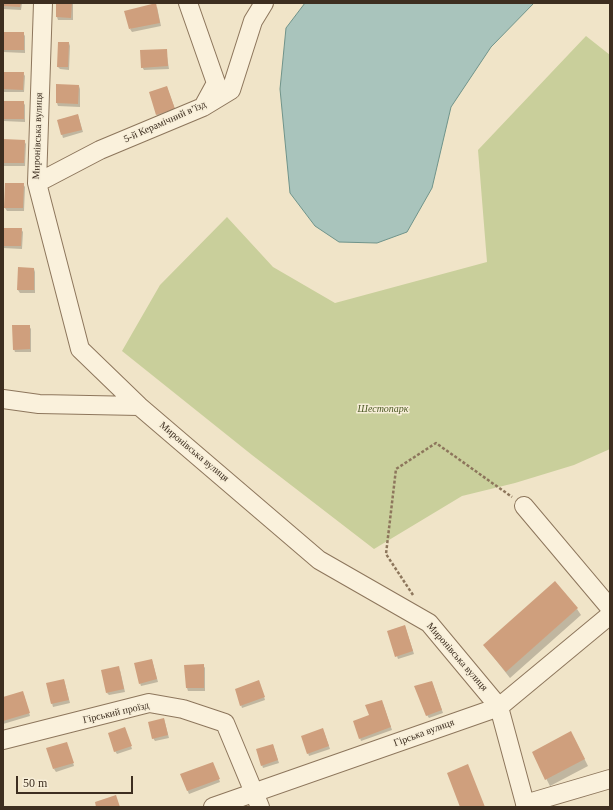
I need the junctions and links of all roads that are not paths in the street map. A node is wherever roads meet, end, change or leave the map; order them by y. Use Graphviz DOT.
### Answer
graph roads {
  1 [pos="43,3"];
  2 [pos="188,3"];
  3 [pos="264,3"];
  4 [pos="203,107"];
  5 [pos="37,184"];
  6 [pos="3,399"];
  7 [pos="139,406"];
  8 [pos="524,506"];
  9 [pos="610,608"];
  10 [pos="610,615"];
  11 [pos="499,706"];
  12 [pos="3,740"];
  13 [pos="610,779"];
  14 [pos="258,800"];
  15 [pos="525,806"];
  16 [pos="213,807"];
  1 -- 5 [label="street, Миронівська вулиця"];
  2 -- 4 [label="street"];
  3 -- 4 [label="street, 5-й Керамічний в’їзд"];
  4 -- 5 [label="street, 5-й Керамічний в’їзд"];
  5 -- 7 [label="street, Миронівська вулиця"];
  6 -- 7 [label="street"];
  7 -- 11 [label="street, Миронівська вулиця"];
  8 -- 9 [label="street"];
  10 -- 11 [label="street, Гірська вулиця"];
  11 -- 14 [label="street, Гірська вулиця"];
  11 -- 15 [label="street, Миронівська вулиця"];
  12 -- 14 [label="street, Гірський проїзд"];
  13 -- 15 [label="street"];
  14 -- 16 [label="street, Гірська вулиця"];
}
